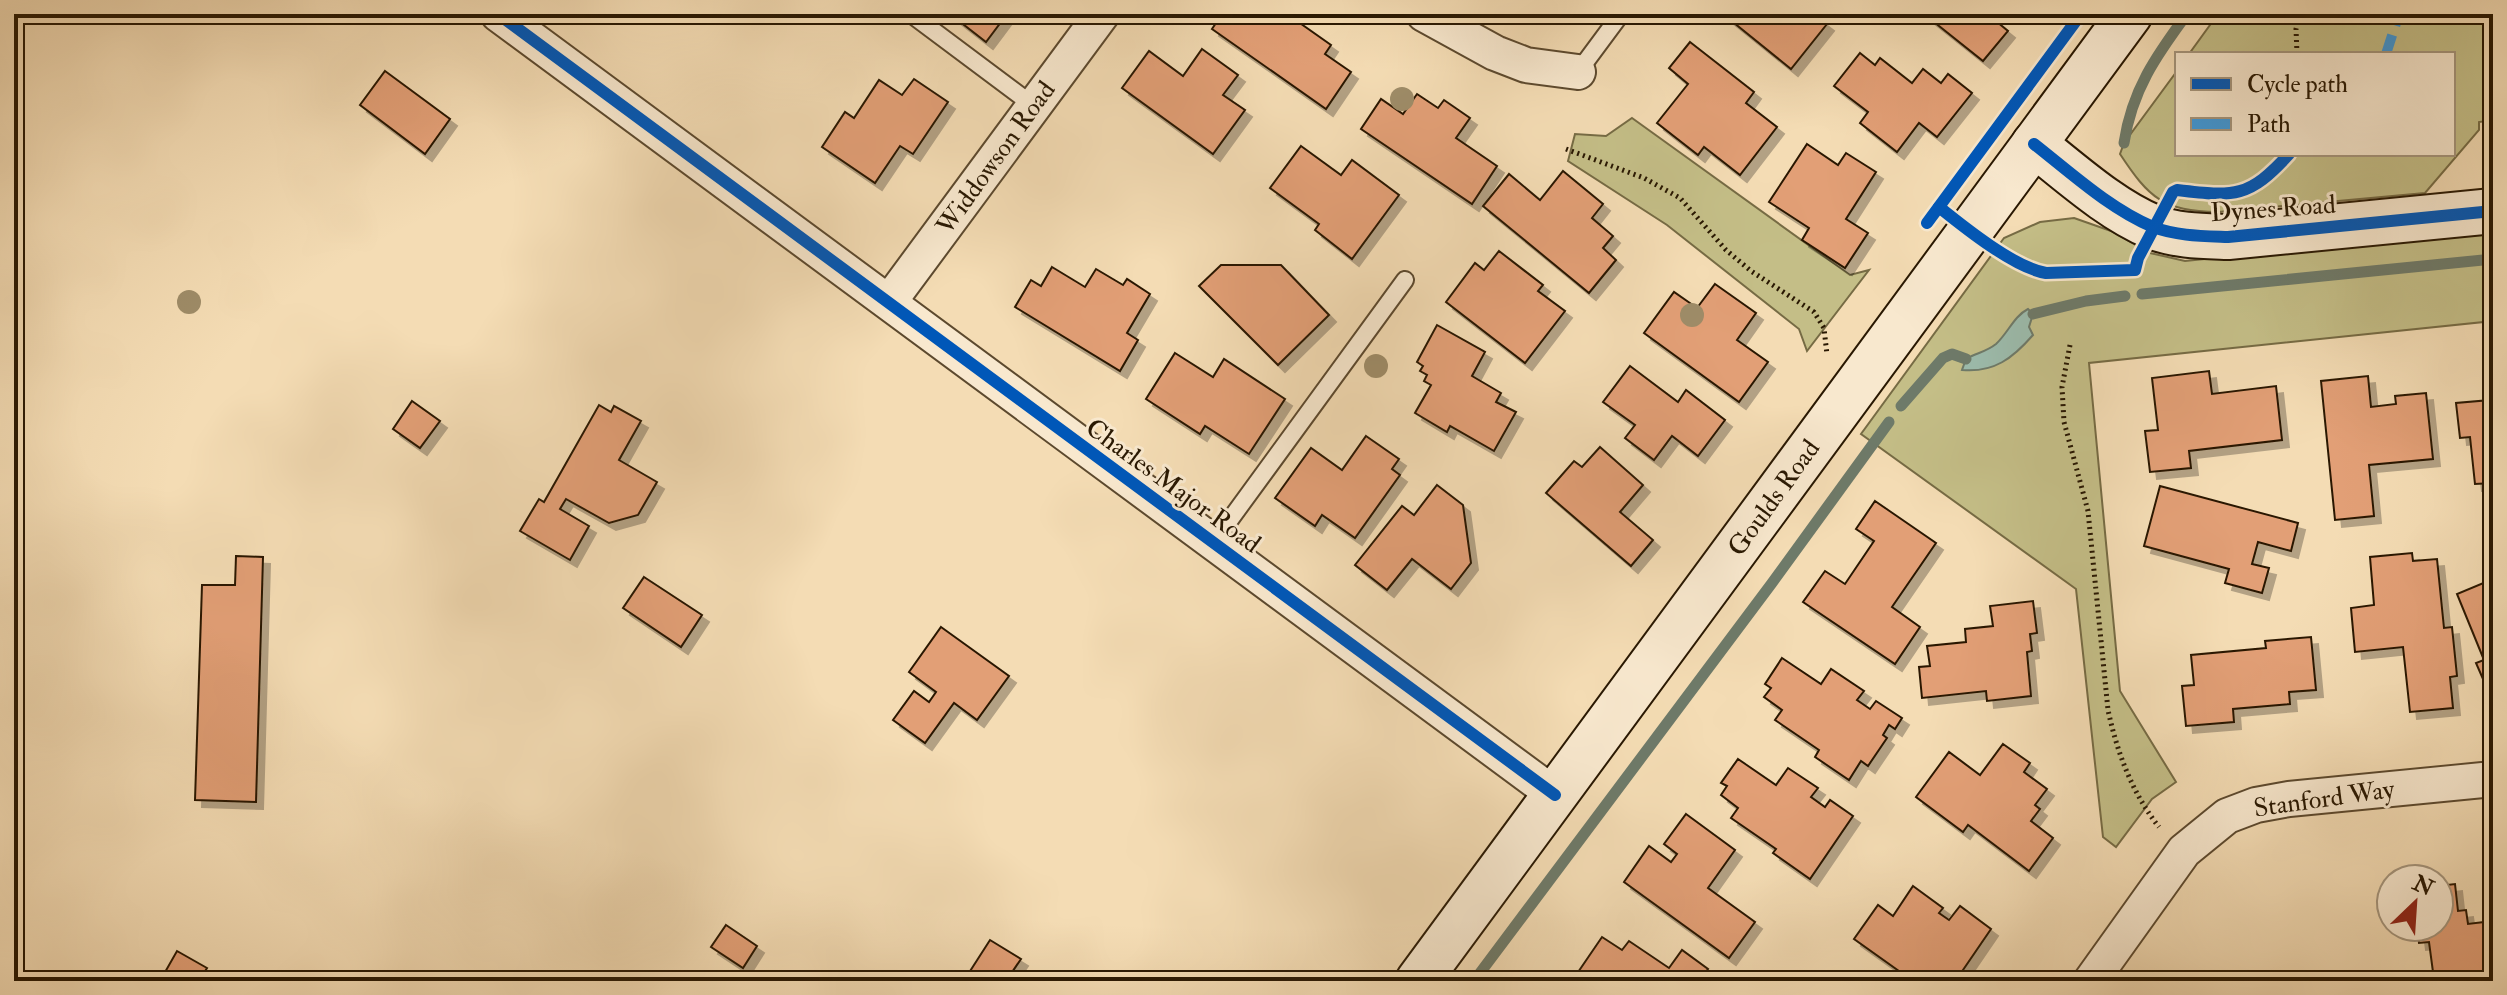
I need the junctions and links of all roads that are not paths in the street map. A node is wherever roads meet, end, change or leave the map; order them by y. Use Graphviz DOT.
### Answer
graph roads {
  1 [pos="498,14"];
  2 [pos="911,14"];
  3 [pos="1102,14"];
  4 [pos="1424,14"];
  5 [pos="1621,14"];
  6 [pos="2130,14"];
  7 [pos="1578,72"];
  8 [pos="1034,106"];
  9 [pos="2034,144"];
  10 [pos="2493,211"];
  11 [pos="1405,280"];
  12 [pos="889,302"];
  13 [pos="1213,543"];
  14 [pos="2493,779"];
  15 [pos="1555,795"];
  16 [pos="1418,981"];
  17 [pos="2091,981"];
  1 -- 12 [label="street, Charles Major Road"];
  2 -- 8 [label="lane"];
  3 -- 8 [label="street, Widdowson Road"];
  4 -- 7 [label="street"];
  5 -- 7 [label="lane"];
  6 -- 9 [label="main road, Goulds Road"];
  8 -- 12 [label="street, Widdowson Road"];
  9 -- 10 [label="main road, Dynes Road"];
  9 -- 15 [label="main road, Goulds Road"];
  11 -- 13 [label="lane"];
  12 -- 13 [label="street, Charles Major Road"];
  13 -- 15 [label="street, Charles Major Road"];
  14 -- 17 [label="street, Stanford Way"];
  15 -- 16 [label="main road, Goulds Road"];
}
